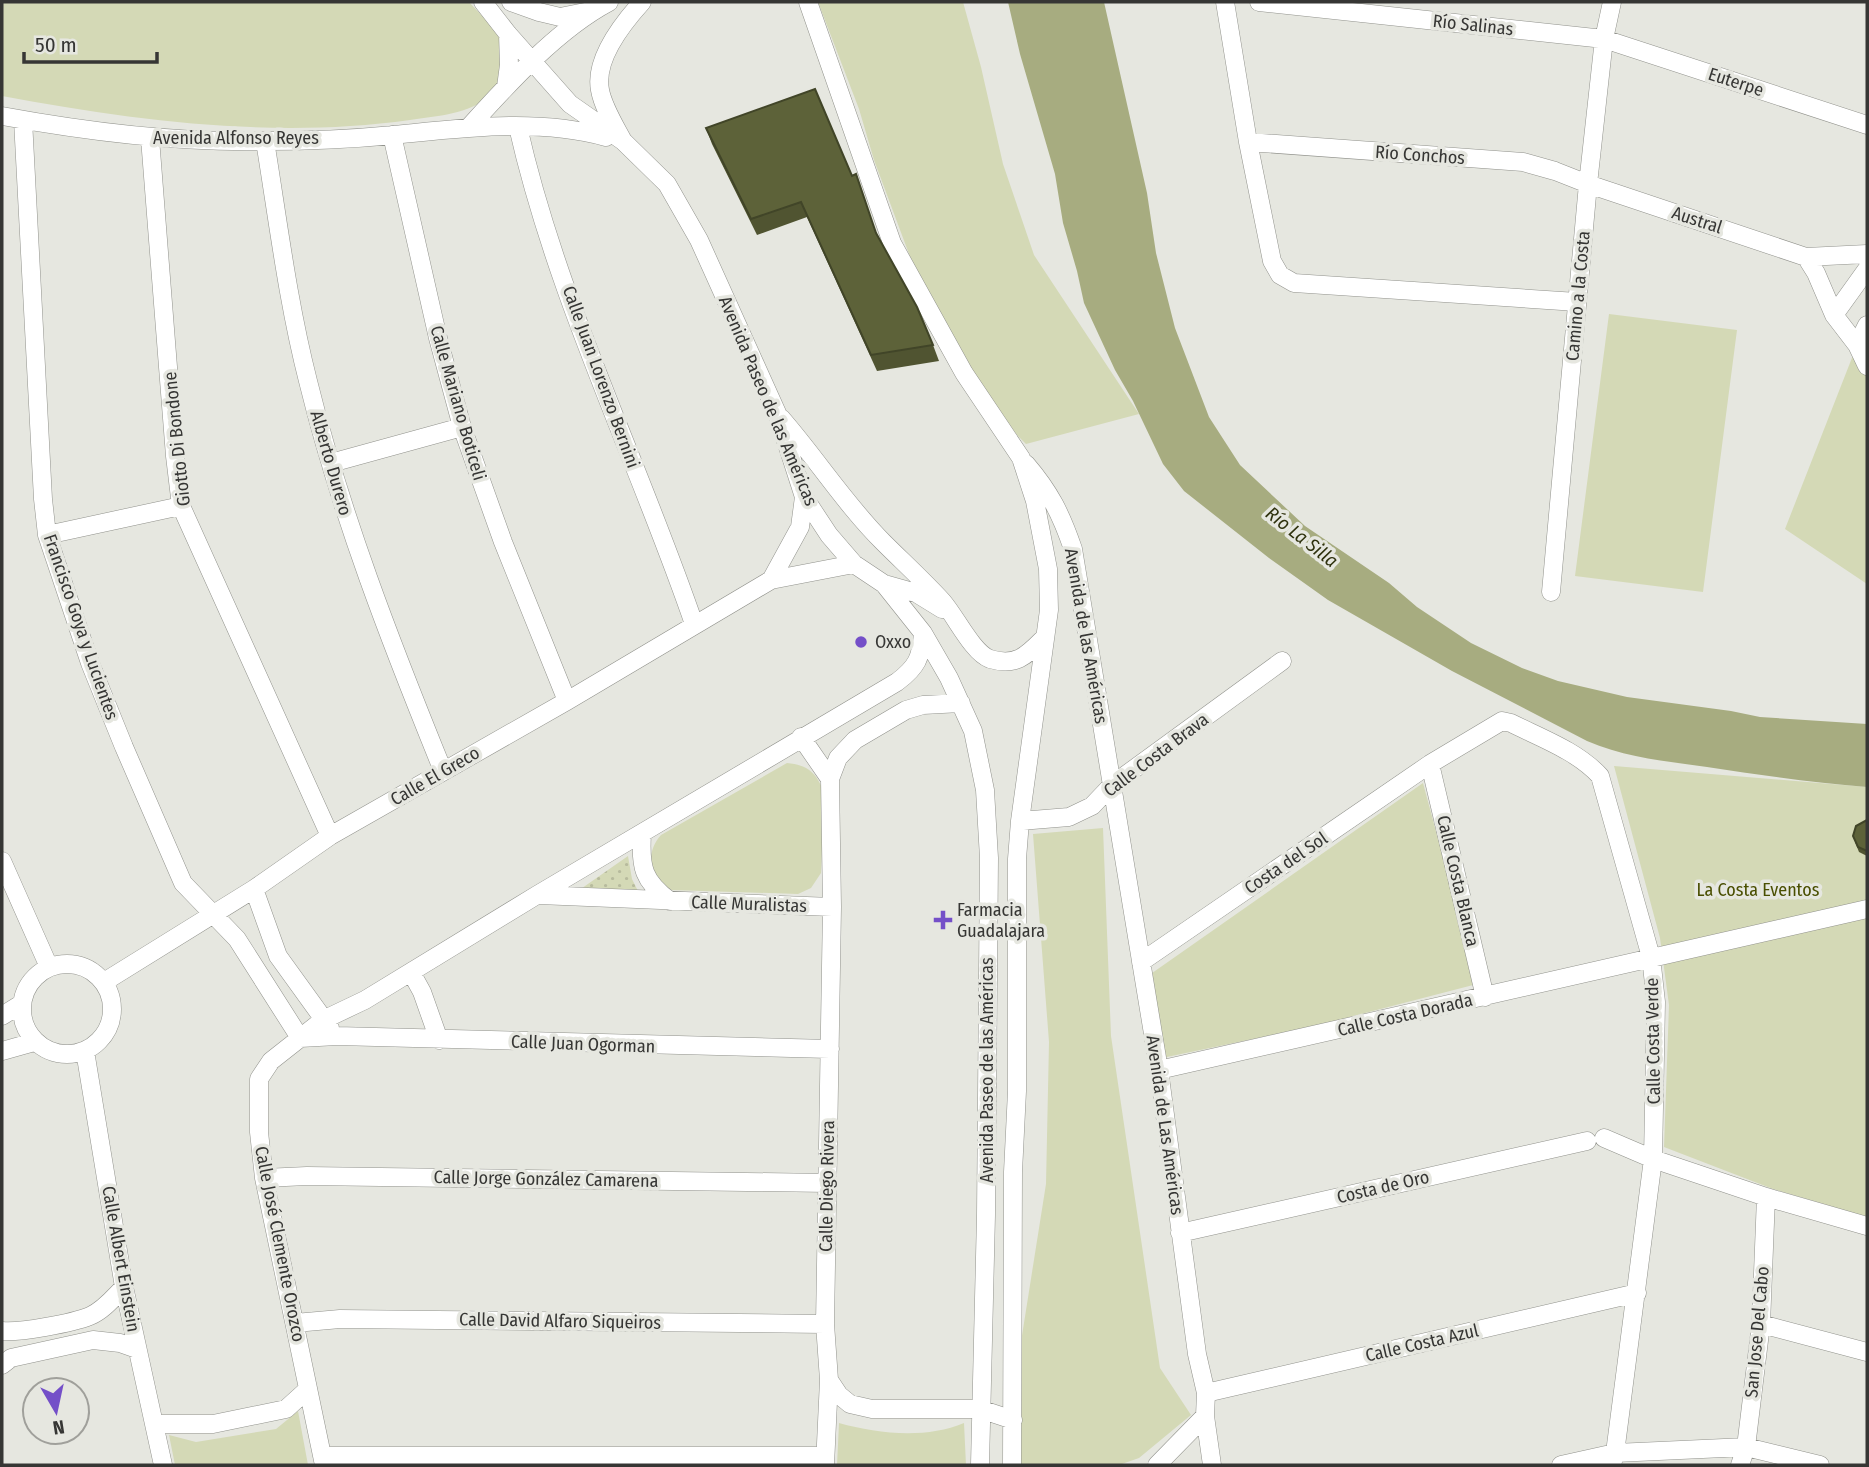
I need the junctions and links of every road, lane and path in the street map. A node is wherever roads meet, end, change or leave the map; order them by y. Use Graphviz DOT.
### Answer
graph roads {
  1 [pos="483,2"];
  2 [pos="511,2"];
  3 [pos="642,2"];
  4 [pos="808,2"];
  5 [pos="1225,2"];
  6 [pos="1259,2"];
  7 [pos="1612,2"];
  8 [pos="601,6"];
  9 [pos="508,34"];
  10 [pos="1604,39"];
  11 [pos="532,61"];
  12 [pos="506,87"];
  13 [pos="2,116"];
  14 [pos="23,120"];
  15 [pos="1867,125"];
  16 [pos="470,126"];
  17 [pos="518,127"];
  18 [pos="392,135"];
  19 [pos="150,138"];
  20 [pos="265,141"];
  21 [pos="623,141"];
  22 [pos="1248,142"];
  23 [pos="1588,184"];
  24 [pos="1867,254"];
  25 [pos="1806,257"];
  26 [pos="1867,269"];
  27 [pos="1577,302"];
  28 [pos="1833,315"];
  29 [pos="1867,325"];
  30 [pos="1857,345"];
  31 [pos="1867,366"];
  32 [pos="776,413"];
  33 [pos="462,427"];
  34 [pos="1021,458"];
  35 [pos="331,463"];
  36 [pos="804,497"];
  37 [pos="181,506"];
  38 [pos="47,535"];
  39 [pos="854,564"];
  40 [pos="771,580"];
  41 [pos="884,584"];
  42 [pos="1551,592"];
  43 [pos="694,624"];
  44 [pos="961,624"];
  45 [pos="923,633"];
  46 [pos="1045,637"];
  47 [pos="1282,662"];
  48 [pos="566,701"];
  49 [pos="961,703"];
  50 [pos="801,737"];
  51 [pos="1430,764"];
  52 [pos="443,771"];
  53 [pos="830,779"];
  54 [pos="1112,785"];
  55 [pos="1020,821"];
  56 [pos="642,834"];
  57 [pos="330,836"];
  58 [pos="2,861"];
  59 [pos="254,889"];
  60 [pos="537,895"];
  61 [pos="670,901"];
  62 [pos="832,907"];
  63 [pos="1867,909"];
  64 [pos="211,914"];
  65 [pos="1651,957"];
  66 [pos="1141,962"];
  67 [pos="49,967"];
  68 [pos="411,972"];
  69 [pos="104,982"];
  70 [pos="1485,997"];
  71 [pos="21,1004"];
  72 [pos="2,1016"];
  73 [pos="323,1020"];
  74 [pos="337,1036"];
  75 [pos="300,1038"];
  76 [pos="439,1040"];
  77 [pos="34,1042"];
  78 [pos="830,1049"];
  79 [pos="2,1051"];
  80 [pos="85,1051"];
  81 [pos="1159,1070"];
  82 [pos="1653,1158"];
  83 [pos="264,1178"];
  84 [pos="828,1183"];
  85 [pos="1766,1197"];
  86 [pos="1867,1226"];
  87 [pos="1180,1233"];
  88 [pos="124,1287"];
  89 [pos="1637,1293"];
  90 [pos="295,1323"];
  91 [pos="825,1324"];
  92 [pos="1760,1324"];
  93 [pos="2,1331"];
  94 [pos="138,1349"];
  95 [pos="1867,1352"];
  96 [pos="2,1365"];
  97 [pos="830,1380"];
  98 [pos="307,1390"];
  99 [pos="1206,1393"];
  100 [pos="980,1409"];
  101 [pos="1206,1416"];
  102 [pos="1013,1420"];
  103 [pos="155,1424"];
  104 [pos="1746,1447"];
  105 [pos="1614,1459"];
  106 [pos="825,1460"];
  107 [pos="324,1461"];
  108 [pos="163,1465"];
  109 [pos="979,1465"];
  110 [pos="1012,1465"];
  111 [pos="1157,1465"];
  112 [pos="1212,1465"];
  113 [pos="1561,1465"];
  114 [pos="1740,1465"];
  115 [pos="1820,1465"];
  1 -- 9 [label="street, Avenida Paseo de las Américas"];
  2 -- 8 [label="street"];
  3 -- 21 [label="street"];
  4 -- 34 [label="street, Avenida Paseo de las Américas"];
  5 -- 22 [label="street"];
  6 -- 10 [label="street, Río Salinas"];
  7 -- 10 [label="street, Camino a la Costa"];
  8 -- 11 [label="street"];
  9 -- 11 [label="street, Avenida Paseo de las Américas"];
  9 -- 12 [label="street"];
  10 -- 15 [label="street, Euterpe"];
  10 -- 23 [label="street, Camino a la Costa"];
  11 -- 12 [label="street"];
  11 -- 21 [label="street, Avenida Paseo de las Américas"];
  12 -- 16 [label="street"];
  13 -- 14 [label="street, Avenida Alfonso Reyes"];
  14 -- 19 [label="street, Avenida Alfonso Reyes"];
  14 -- 38 [label="street, Francisco Goya y Lucientes"];
  16 -- 17 [label="street, Avenida Alfonso Reyes"];
  16 -- 18 [label="street, Avenida Alfonso Reyes"];
  17 -- 21 [label="street, Avenida Alfonso Reyes"];
  17 -- 43 [label="street, Calle Juan Lorenzo Bernini"];
  18 -- 20 [label="street, Avenida Alfonso Reyes"];
  18 -- 33 [label="street, Calle Mariano Boticeli"];
  19 -- 20 [label="street, Avenida Alfonso Reyes"];
  19 -- 37 [label="street, Giotto Di Bondone"];
  20 -- 35 [label="street, Alberto Durero"];
  21 -- 32 [label="street, Avenida Paseo de las Américas"];
  22 -- 23 [label="street, Río Conchos"];
  22 -- 27 [label="street"];
  23 -- 25 [label="street, Austral"];
  23 -- 27 [label="street, Camino a la Costa"];
  24 -- 25 [label="street, Austral"];
  25 -- 28 [label="street"];
  26 -- 28 [label="street"];
  27 -- 42 [label="street, Camino a la Costa"];
  28 -- 30 [label="street"];
  29 -- 30 [label="street"];
  30 -- 31 [label="street"];
  32 -- 36 [label="street, Avenida Paseo de las Américas"];
  32 -- 44 [label="street"];
  33 -- 35 [label="street"];
  33 -- 48 [label="street, Calle Mariano Boticeli"];
  34 -- 46 [label="street, Avenida Paseo de las Américas"];
  34 -- 54 [label="street, Avenida de las Américas"];
  35 -- 52 [label="street, Alberto Durero"];
  36 -- 39 [label="street, Avenida Paseo de las Américas"];
  36 -- 40 [label="street"];
  37 -- 38 [label="street"];
  37 -- 57 [label="street, Giotto Di Bondone"];
  38 -- 64 [label="street, Francisco Goya y Lucientes"];
  39 -- 40 [label="street, Calle El Greco"];
  39 -- 41 [label="street, Avenida Paseo de las Américas"];
  40 -- 43 [label="street, Calle El Greco"];
  41 -- 44 [label="street"];
  41 -- 45 [label="street, Avenida Paseo de las Américas"];
  43 -- 48 [label="street, Calle El Greco"];
  44 -- 46 [label="street"];
  45 -- 49 [label="street, Avenida Paseo de las Américas"];
  45 -- 50 [label="street"];
  46 -- 55 [label="street, Avenida Paseo de las Américas"];
  47 -- 54 [label="street, Calle Costa Brava"];
  48 -- 52 [label="street, Calle El Greco"];
  49 -- 53 [label="street, Calle Muralistas"];
  49 -- 100 [label="street, Avenida Paseo de las Américas"];
  50 -- 53 [label="street"];
  50 -- 56 [label="street"];
  51 -- 65 [label="street, Calle Costa Verde"];
  51 -- 66 [label="street, Costa del Sol"];
  51 -- 70 [label="street, Calle Costa Blanca"];
  52 -- 57 [label="street, Calle El Greco"];
  53 -- 62 [label="street, Calle Muralistas"];
  54 -- 55 [label="street, Calle Costa Brava"];
  54 -- 66 [label="street, Avenida de Las Américas"];
  55 -- 102 [label="street, Avenida Paseo de las Américas"];
  56 -- 60 [label="street"];
  56 -- 61 [label="street"];
  57 -- 59 [label="street, Calle El Greco"];
  58 -- 67 [label="street"];
  59 -- 64 [label="street, Calle El Greco"];
  59 -- 73 [label="street"];
  60 -- 61 [label="street, Calle Muralistas"];
  60 -- 68 [label="street"];
  61 -- 62 [label="street, Calle Muralistas"];
  62 -- 78 [label="street, Calle Diego Rivera"];
  63 -- 65 [label="street, Calle Costa Dorada"];
  64 -- 69 [label="street, Calle El Greco"];
  64 -- 75 [label="street, Francisco Goya y Lucientes"];
  65 -- 70 [label="street, Calle Costa Dorada"];
  65 -- 82 [label="street, Calle Costa Verde"];
  66 -- 81 [label="street, Avenida de Las Américas"];
  67 -- 69 [label="street"];
  67 -- 71 [label="street"];
  68 -- 73 [label="street"];
  68 -- 76 [label="street"];
  69 -- 80 [label="street"];
  70 -- 81 [label="street, Calle Costa Dorada"];
  71 -- 72 [label="street"];
  71 -- 77 [label="street"];
  73 -- 74 [label="street"];
  73 -- 75 [label="street, Calle José Clemente Orozco"];
  74 -- 75 [label="street, Calle Juan Ogorman"];
  74 -- 76 [label="street, Calle Juan Ogorman"];
  75 -- 83 [label="street, Calle José Clemente Orozco"];
  76 -- 78 [label="street, Calle Juan Ogorman"];
  77 -- 79 [label="street"];
  77 -- 80 [label="street"];
  78 -- 84 [label="street, Calle Diego Rivera"];
  80 -- 88 [label="street, Calle Albert Einstein"];
  81 -- 87 [label="street, Avenida de Las Américas"];
  82 -- 85 [label="street, Costa de Oro"];
  82 -- 87 [label="street, Costa de Oro"];
  82 -- 89 [label="street, Calle Costa Verde"];
  83 -- 84 [label="street, Calle Jorge González Camarena"];
  83 -- 90 [label="street, Calle José Clemente Orozco"];
  84 -- 91 [label="street, Calle Diego Rivera"];
  85 -- 86 [label="street, Costa de Oro"];
  85 -- 92 [label="street, San Jose Del Cabo"];
  87 -- 99 [label="street, Avenida de Las Américas"];
  88 -- 93 [label="street"];
  88 -- 94 [label="street, Calle Albert Einstein"];
  89 -- 99 [label="street, Calle Costa Azul"];
  89 -- 105 [label="street, Calle Costa Verde"];
  90 -- 91 [label="street, Calle David Alfaro Siqueiros"];
  90 -- 98 [label="street, Calle José Clemente Orozco"];
  91 -- 97 [label="street, Calle Diego Rivera"];
  92 -- 95 [label="street"];
  92 -- 104 [label="street, San Jose Del Cabo"];
  94 -- 96 [label="street"];
  94 -- 103 [label="street, Calle Albert Einstein"];
  97 -- 100 [label="street"];
  97 -- 106 [label="street, Calle Diego Rivera"];
  98 -- 103 [label="street"];
  98 -- 107 [label="street, Calle José Clemente Orozco"];
  99 -- 101 [label="street, Avenida de Las Américas"];
  100 -- 102 [label="street"];
  100 -- 109 [label="street, Avenida Paseo de las Américas"];
  101 -- 111 [label="street"];
  101 -- 112 [label="street, Avenida de Las Américas"];
  102 -- 110 [label="street, Avenida Paseo de las Américas"];
  103 -- 108 [label="street, Calle Albert Einstein"];
  104 -- 105 [label="street"];
  104 -- 114 [label="street, San Jose Del Cabo"];
  104 -- 115 [label="street"];
  105 -- 113 [label="street"];
  106 -- 107 [label="street"];
}
